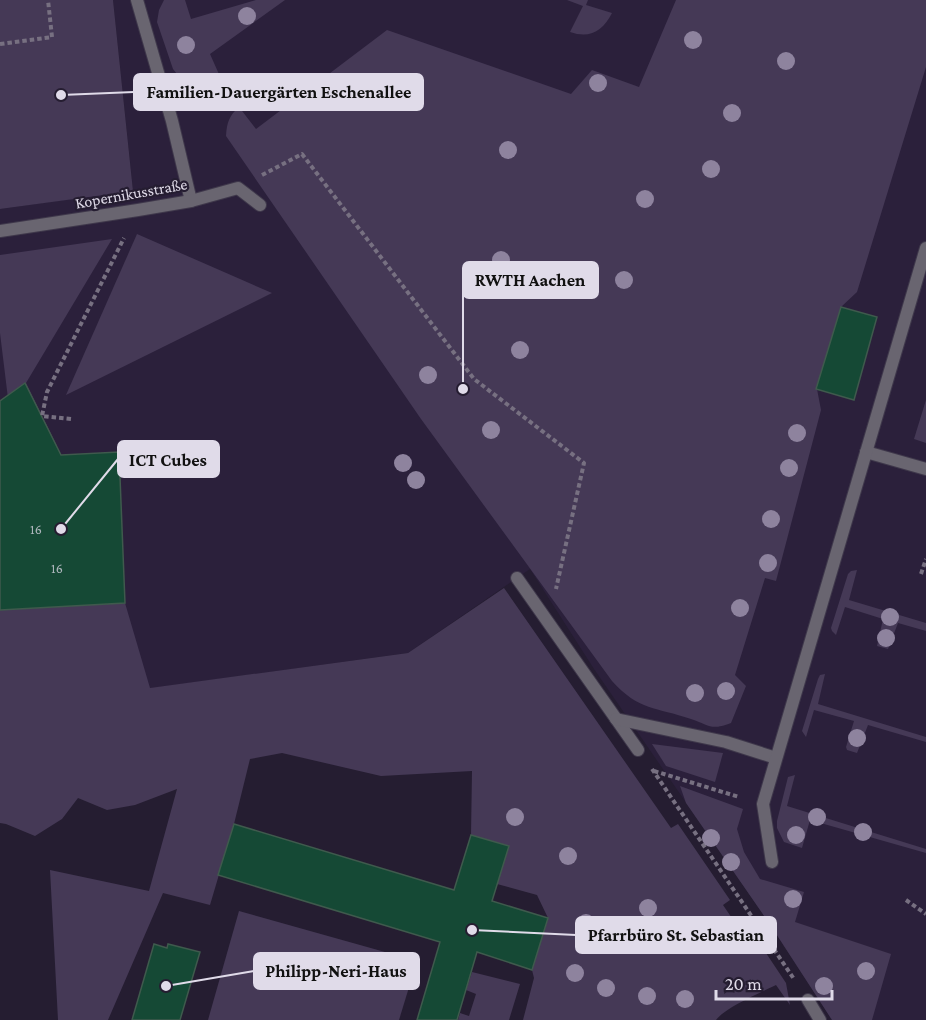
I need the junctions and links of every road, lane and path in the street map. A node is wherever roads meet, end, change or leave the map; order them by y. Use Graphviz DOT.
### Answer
graph roads {
  1 [pos="48,0"];
  2 [pos="137,0"];
  3 [pos="0,44"];
  4 [pos="238,188"];
  5 [pos="191,201"];
  6 [pos="260,205"];
  7 [pos="138,210"];
  8 [pos="0,231"];
  9 [pos="926,248"];
  10 [pos="71,419"];
  11 [pos="866,452"];
  12 [pos="926,469"];
  13 [pos="926,559"];
  14 [pos="921,574"];
  15 [pos="517,578"];
  16 [pos="548,621"];
  17 [pos="616,719"];
  18 [pos="638,750"];
  19 [pos="776,758"];
  20 [pos="653,771"];
  21 [pos="763,804"];
  22 [pos="772,862"];
  23 [pos="906,900"];
  24 [pos="926,913"];
  25 [pos="808,1000"];
  26 [pos="820,1020"];
  1 -- 3 [label="path"];
  2 -- 5 [label="street"];
  4 -- 5 [label="street, Kopernikusstraße"];
  4 -- 6 [label="street"];
  4 -- 16 [label="path"];
  5 -- 7 [label="street, Kopernikusstraße"];
  7 -- 8 [label="street, Kopernikusstraße"];
  7 -- 10 [label="path"];
  9 -- 11 [label="street"];
  11 -- 12 [label="street"];
  11 -- 19 [label="street"];
  13 -- 14 [label="path"];
  15 -- 16 [label="street"];
  16 -- 17 [label="street"];
  17 -- 18 [label="street"];
  17 -- 19 [label="street"];
  18 -- 20 [label="path"];
  19 -- 21 [label="street"];
  20 -- 21 [label="path"];
  20 -- 25 [label="path"];
  21 -- 22 [label="street"];
  23 -- 24 [label="path"];
  25 -- 26 [label="street"];
}
